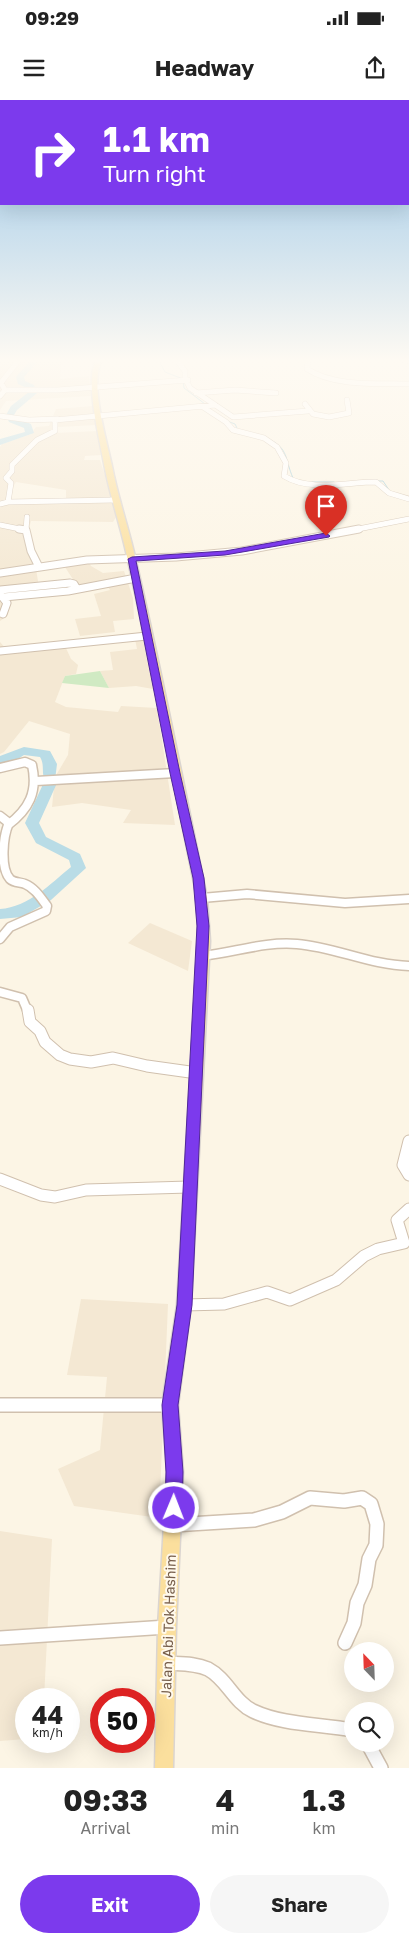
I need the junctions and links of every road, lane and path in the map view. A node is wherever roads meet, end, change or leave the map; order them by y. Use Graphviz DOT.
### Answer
graph roads {
  1 [pos="42,437"];
  2 [pos="104,437"];
  3 [pos="260,437"];
  4 [pos="409,499"];
  5 [pos="115,500"];
  6 [pos="8,502"];
  7 [pos="0,504"];
  8 [pos="27,517"];
  9 [pos="409,519"];
  10 [pos="2,522"];
  11 [pos="26,530"];
  12 [pos="132,559"];
  13 [pos="39,567"];
  14 [pos="0,573"];
  15 [pos="136,578"];
  16 [pos="0,590"];
  17 [pos="77,590"];
  18 [pos="2,595"];
  19 [pos="3,614"];
  20 [pos="147,636"];
  21 [pos="0,651"];
  22 [pos="0,768"];
  23 [pos="175,773"];
  24 [pos="36,781"];
  25 [pos="0,816"];
  26 [pos="8,825"];
  27 [pos="38,893"];
  28 [pos="202,898"];
  29 [pos="409,899"];
  30 [pos="45,904"];
  31 [pos="0,939"];
  32 [pos="202,956"];
  33 [pos="409,966"];
  34 [pos="0,992"];
  35 [pos="197,1073"];
  36 [pos="409,1140"];
  37 [pos="409,1174"];
  38 [pos="0,1179"];
  39 [pos="189,1187"];
  40 [pos="409,1209"];
  41 [pos="407,1247"];
  42 [pos="184,1305"];
  43 [pos="0,1405"];
  44 [pos="170,1405"];
  45 [pos="173,1525"];
  46 [pos="167,1627"];
  47 [pos="0,1638"];
  48 [pos="345,1642"];
  49 [pos="166,1663"];
  50 [pos="344,1728"];
  51 [pos="372,1752"];
  52 [pos="164,1768"];
  53 [pos="381,1768"];
  1 -- 6 [label="street"];
  2 -- 5 [label="main road, Jalan Abi Tok Hashim"];
  3 -- 4 [label="street"];
  5 -- 6 [label="street"];
  5 -- 12 [label="main road, Jalan Abi Tok Hashim"];
  6 -- 7 [label="street"];
  8 -- 11 [label="street"];
  9 -- 12 [label="street"];
  10 -- 11 [label="street"];
  11 -- 13 [label="street"];
  12 -- 13 [label="street"];
  12 -- 15 [label="main road, Jalan Abi Tok Hashim"];
  13 -- 14 [label="street"];
  15 -- 17 [label="street"];
  15 -- 20 [label="main road, Jalan Abi Tok Hashim"];
  16 -- 17 [label="street"];
  17 -- 18 [label="street"];
  18 -- 19 [label="street"];
  20 -- 21 [label="street"];
  20 -- 23 [label="main road, Jalan Abi Tok Hashim"];
  22 -- 24 [label="street"];
  23 -- 24 [label="street"];
  23 -- 28 [label="main road, Jalan Abi Tok Hashim"];
  24 -- 26 [label="street"];
  25 -- 26 [label="street"];
  26 -- 27 [label="street"];
  27 -- 30 [label="street"];
  28 -- 29 [label="street"];
  28 -- 32 [label="main road, Jalan Abi Tok Hashim"];
  30 -- 31 [label="street"];
  32 -- 33 [label="street"];
  32 -- 35 [label="main road, Jalan Abi Tok Hashim"];
  34 -- 35 [label="street"];
  35 -- 39 [label="main road, Jalan Abi Tok Hashim"];
  36 -- 37 [label="street"];
  38 -- 39 [label="street"];
  39 -- 42 [label="main road, Jalan Abi Tok Hashim"];
  40 -- 41 [label="street"];
  41 -- 42 [label="street"];
  42 -- 44 [label="main road, Jalan Abi Tok Hashim"];
  43 -- 44 [label="street"];
  44 -- 45 [label="main road, Jalan Abi Tok Hashim"];
  45 -- 46 [label="main road, Jalan Abi Tok Hashim"];
  45 -- 48 [label="street"];
  46 -- 47 [label="street"];
  46 -- 49 [label="main road, Jalan Abi Tok Hashim"];
  49 -- 50 [label="street"];
  49 -- 52 [label="main road, Jalan Abi Tok Hashim"];
  51 -- 53 [label="street"];
}
